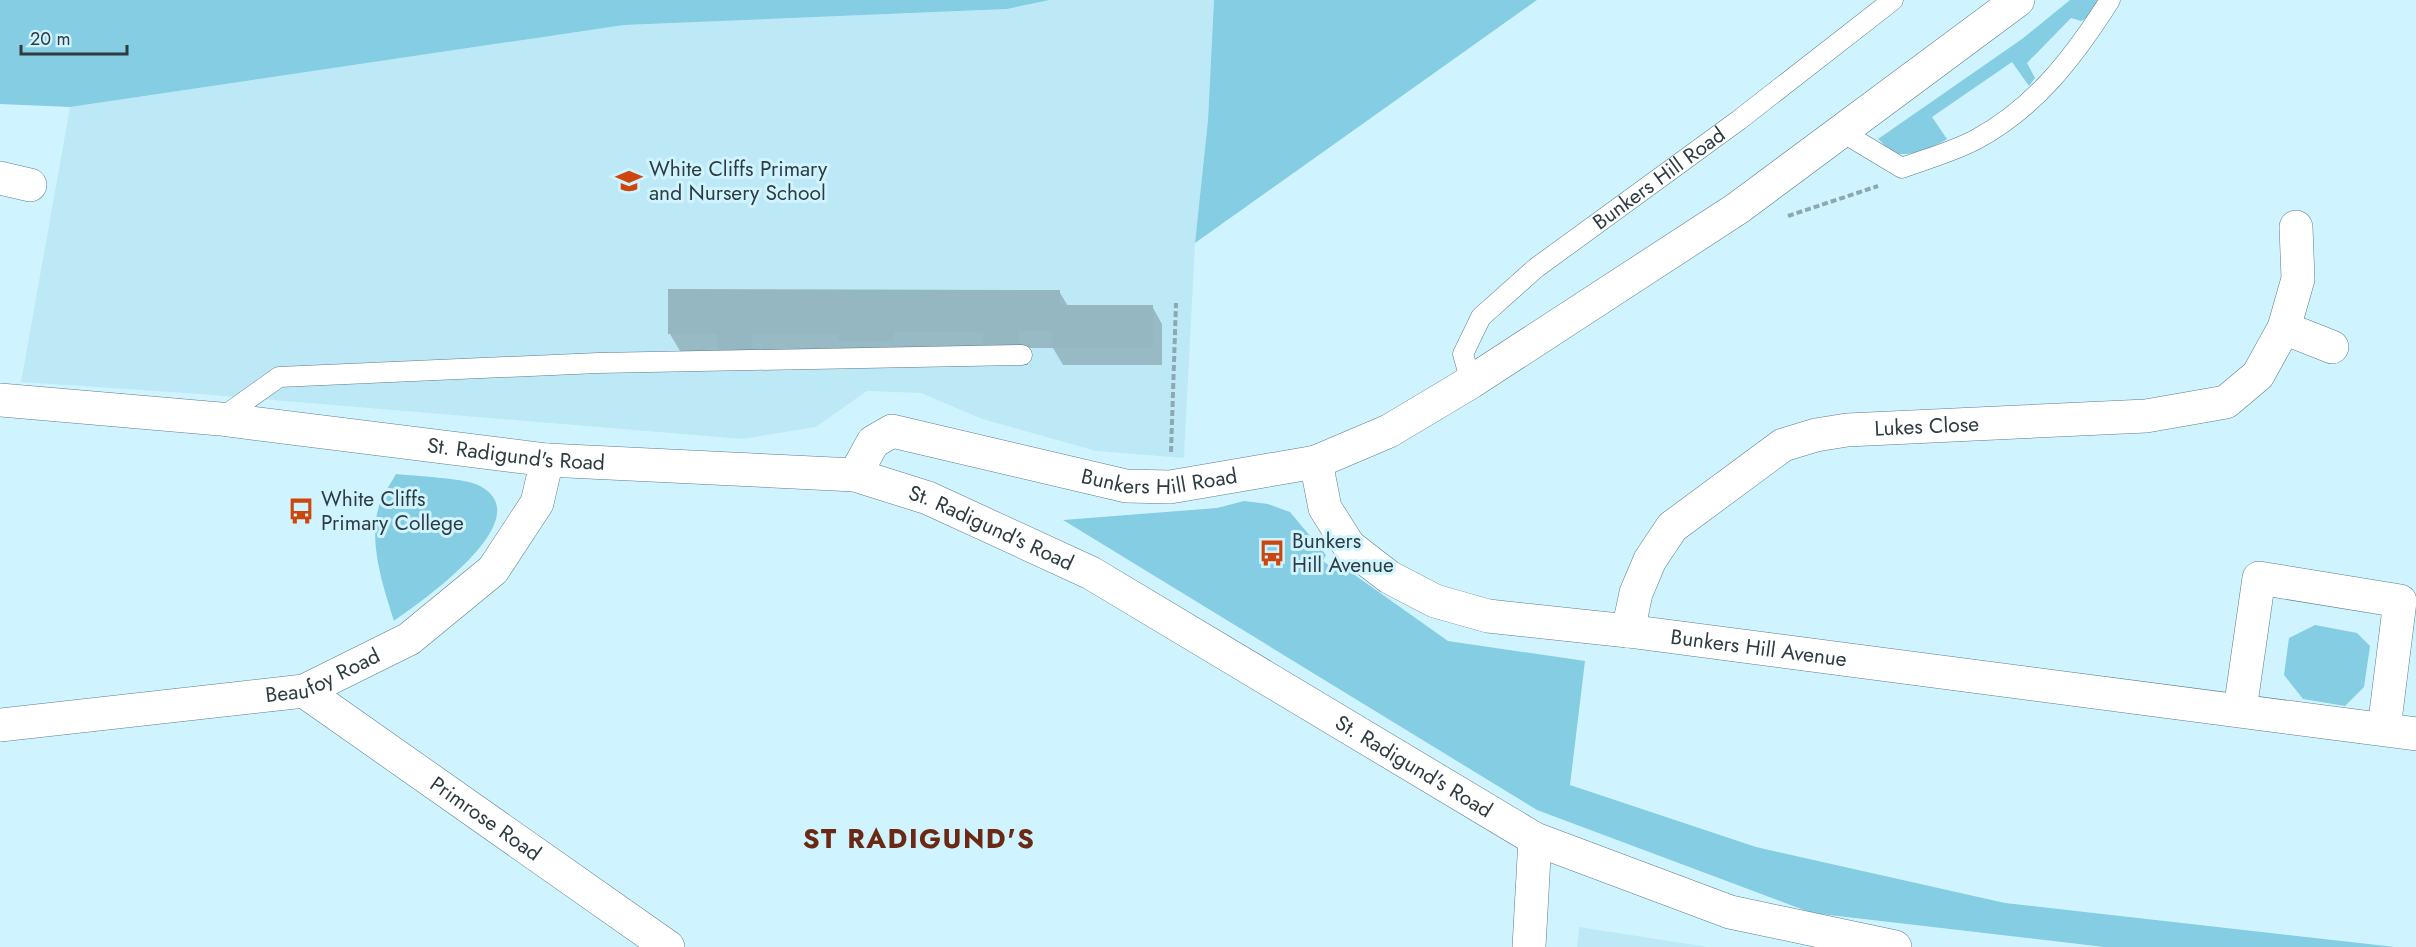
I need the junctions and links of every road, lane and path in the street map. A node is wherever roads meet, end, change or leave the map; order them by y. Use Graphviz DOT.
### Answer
graph roads {
  1 [pos="1893,0"];
  2 [pos="2019,0"];
  3 [pos="2110,0"];
  4 [pos="1842,132"];
  5 [pos="1902,168"];
  6 [pos="1738,208"];
  7 [pos="2296,227"];
  8 [pos="1176,303"];
  9 [pos="2284,328"];
  10 [pos="2332,347"];
  11 [pos="1022,355"];
  12 [pos="1471,382"];
  13 [pos="0,400"];
  14 [pos="220,419"];
  15 [pos="547,460"];
  16 [pos="1316,462"];
  17 [pos="855,475"];
  18 [pos="1170,487"];
  19 [pos="1628,631"];
  20 [pos="304,691"];
  21 [pos="2240,710"];
  22 [pos="0,725"];
  23 [pos="2384,729"];
  24 [pos="2416,734"];
  25 [pos="1535,839"];
  26 [pos="668,947"];
  27 [pos="1529,947"];
  28 [pos="1895,947"];
  1 -- 12 [label="lane, Bunkers Hill Road"];
  2 -- 4 [label="street, Bunkers Hill Road"];
  3 -- 5 [label="lane"];
  4 -- 5 [label="lane"];
  4 -- 6 [label="street, Bunkers Hill Road"];
  5 -- 6 [label="path"];
  6 -- 12 [label="street, Bunkers Hill Road"];
  7 -- 9 [label="street, Lukes Close"];
  8 -- 18 [label="path"];
  9 -- 10 [label="street"];
  9 -- 19 [label="street, Lukes Close"];
  11 -- 14 [label="lane"];
  12 -- 16 [label="street, Bunkers Hill Road"];
  13 -- 14 [label="street, St. Radigund's Road"];
  14 -- 15 [label="street, St. Radigund's Road"];
  15 -- 17 [label="street, St. Radigund's Road"];
  15 -- 20 [label="street, Beaufoy Road"];
  16 -- 18 [label="street, Bunkers Hill Road"];
  16 -- 19 [label="street, Bunkers Hill Avenue"];
  17 -- 18 [label="street, Bunkers Hill Road"];
  17 -- 25 [label="street, St. Radigund's Road"];
  19 -- 21 [label="street, Bunkers Hill Avenue"];
  20 -- 22 [label="street, Beaufoy Road"];
  20 -- 26 [label="street, Primrose Road"];
  21 -- 23 [label="street, Bunkers Hill Avenue"];
  21 -- 23 [label="street"];
  23 -- 24 [label="street, Bunkers Hill Avenue"];
  25 -- 27 [label="street"];
  25 -- 28 [label="street, St. Radigund's Road"];
}
